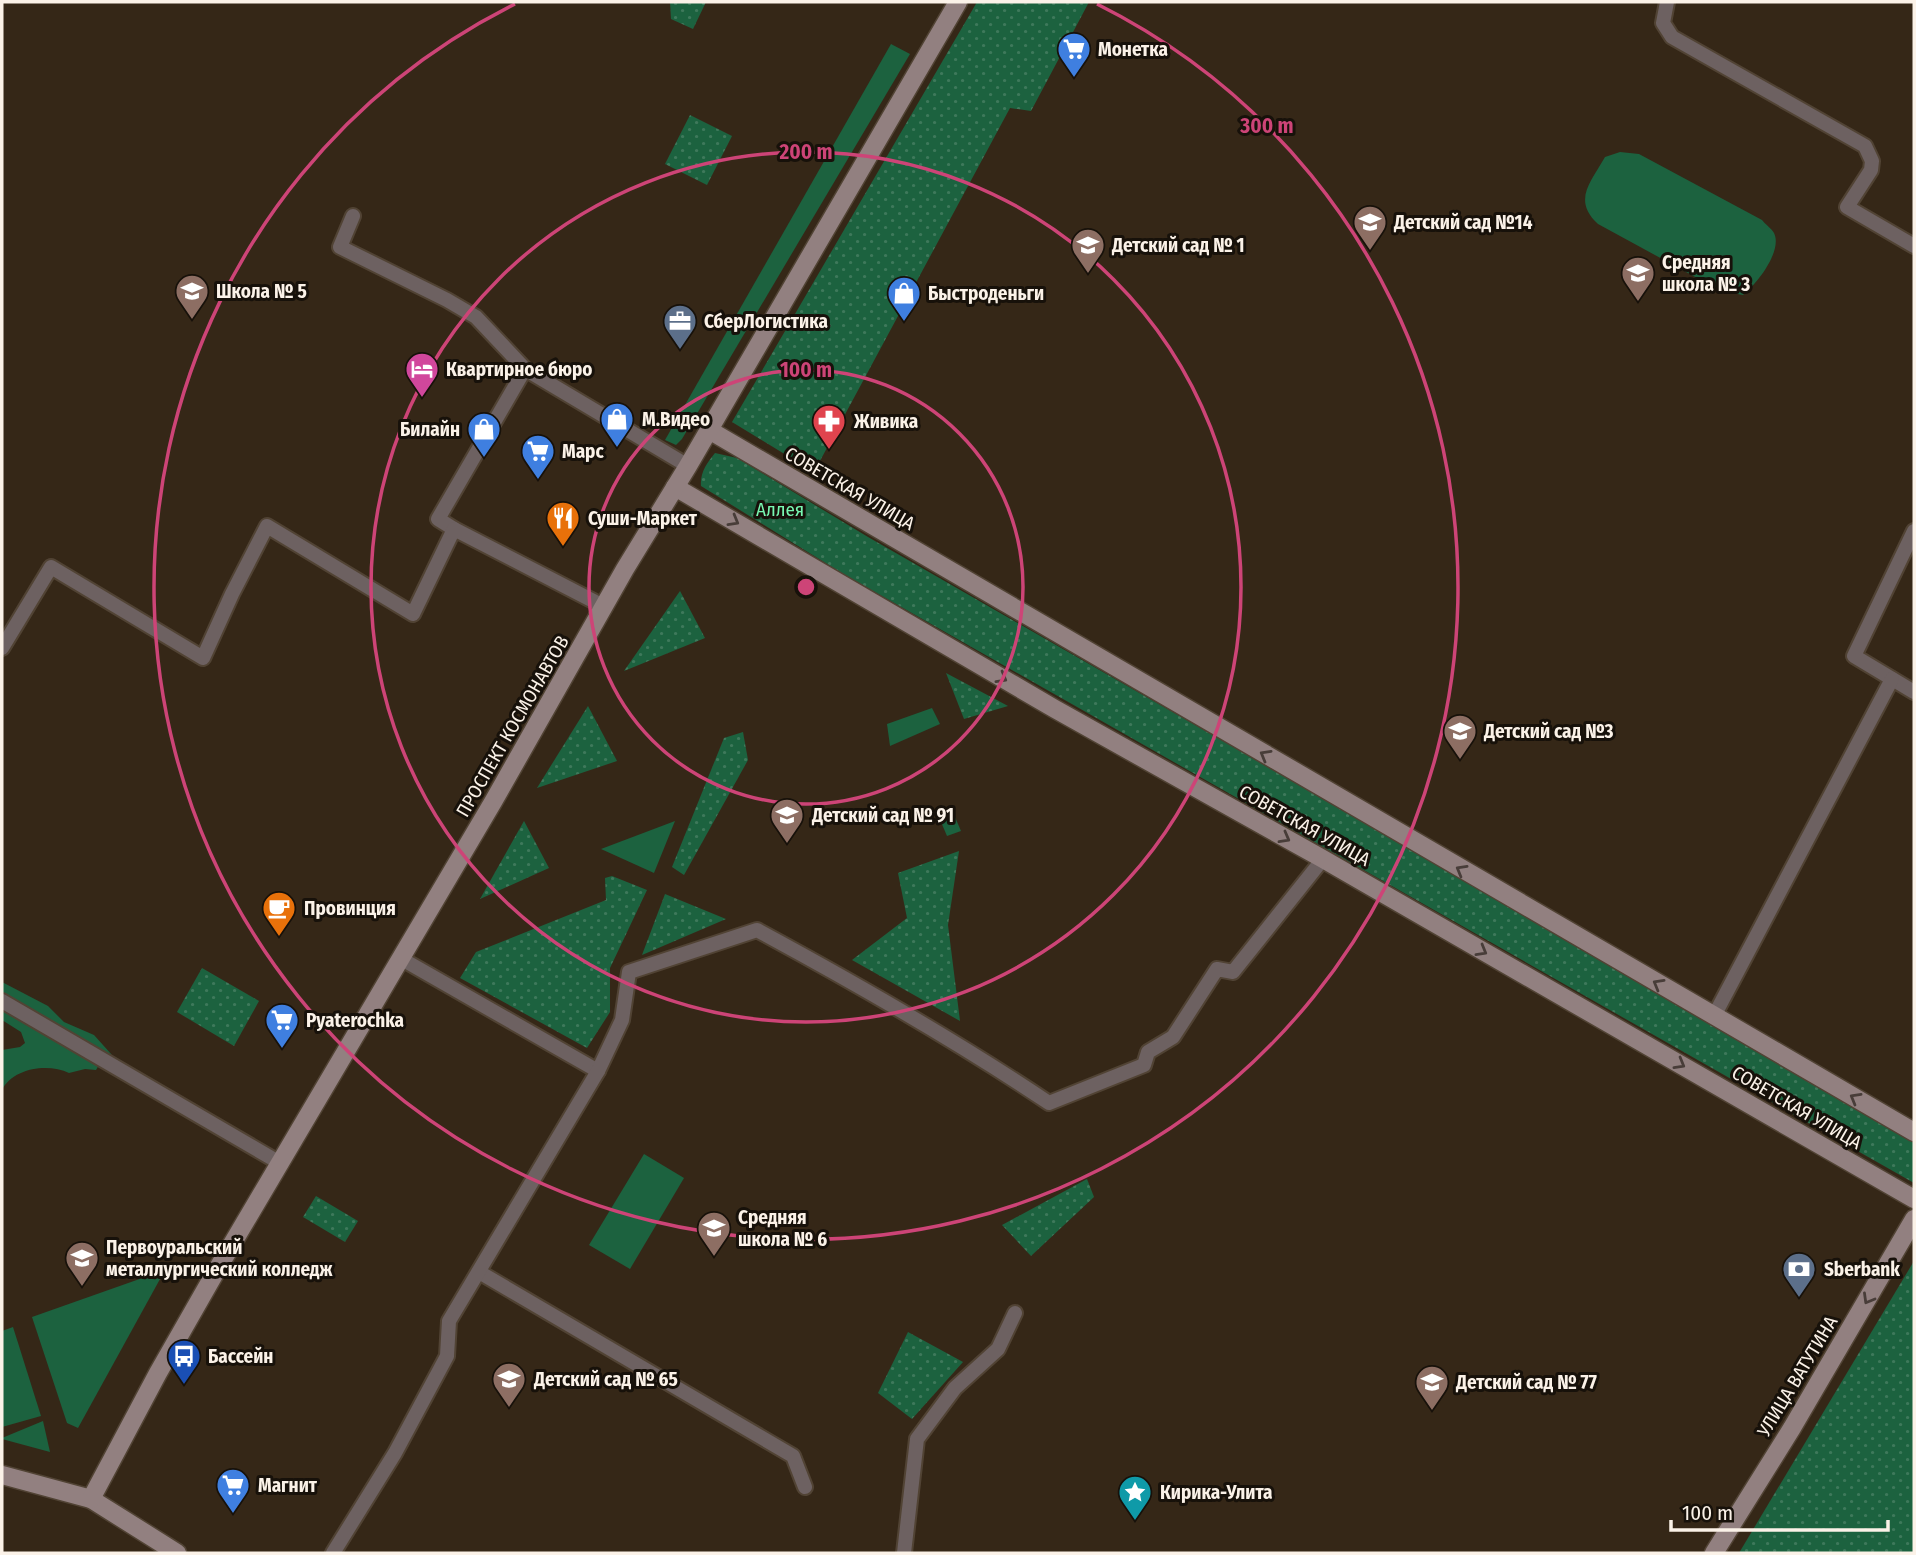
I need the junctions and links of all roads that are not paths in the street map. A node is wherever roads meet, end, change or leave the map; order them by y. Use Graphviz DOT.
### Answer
graph roads {
  1 [pos="958,2"];
  2 [pos="1667,2"];
  3 [pos="353,216"];
  4 [pos="1914,246"];
  5 [pos="525,369"];
  6 [pos="709,430"];
  7 [pos="688,466"];
  8 [pos="675,487"];
  9 [pos="454,529"];
  10 [pos="1914,531"];
  11 [pos="605,607"];
  12 [pos="2,648"];
  13 [pos="1892,679"];
  14 [pos="1914,692"];
  15 [pos="1323,859"];
  16 [pos="400,958"];
  17 [pos="2,1001"];
  18 [pos="1714,1016"];
  19 [pos="598,1071"];
  20 [pos="1914,1132"];
  21 [pos="280,1163"];
  22 [pos="1914,1199"];
  23 [pos="1914,1219"];
  24 [pos="478,1272"];
  25 [pos="1015,1314"];
  26 [pos="2,1475"];
  27 [pos="805,1487"];
  28 [pos="91,1499"];
  29 [pos="177,1553"];
  30 [pos="333,1553"];
  31 [pos="904,1553"];
  32 [pos="1714,1553"];
  1 -- 6 [label="street, ПРОСПЕКТ КОСМОНАВТОВ"];
  2 -- 4 [label="street"];
  3 -- 5 [label="street"];
  5 -- 7 [label="street"];
  5 -- 9 [label="street"];
  6 -- 7 [label="street, ПРОСПЕКТ КОСМОНАВТОВ"];
  18 -- 6 [label="street, СОВЕТСКАЯ УЛИЦА, one-way"];
  7 -- 8 [label="street, ПРОСПЕКТ КОСМОНАВТОВ"];
  8 -- 11 [label="street, ПРОСПЕКТ КОСМОНАВТОВ"];
  8 -- 15 [label="street, СОВЕТСКАЯ УЛИЦА, one-way"];
  9 -- 11 [label="street"];
  9 -- 12 [label="street"];
  10 -- 13 [label="street"];
  11 -- 16 [label="street, ПРОСПЕКТ КОСМОНАВТОВ"];
  13 -- 14 [label="street"];
  13 -- 18 [label="street"];
  15 -- 19 [label="street"];
  15 -- 22 [label="street, СОВЕТСКАЯ УЛИЦА, one-way"];
  16 -- 19 [label="street"];
  16 -- 21 [label="street, ПРОСПЕКТ КОСМОНАВТОВ"];
  17 -- 21 [label="street"];
  20 -- 18 [label="street, СОВЕТСКАЯ УЛИЦА, one-way"];
  19 -- 24 [label="street"];
  21 -- 28 [label="street, ПРОСПЕКТ КОСМОНАВТОВ"];
  23 -- 32 [label="street, УЛИЦА ВАТУТИНА, one-way"];
  24 -- 27 [label="street"];
  24 -- 30 [label="street"];
  25 -- 31 [label="street"];
  26 -- 28 [label="street"];
  28 -- 29 [label="street"];
}
